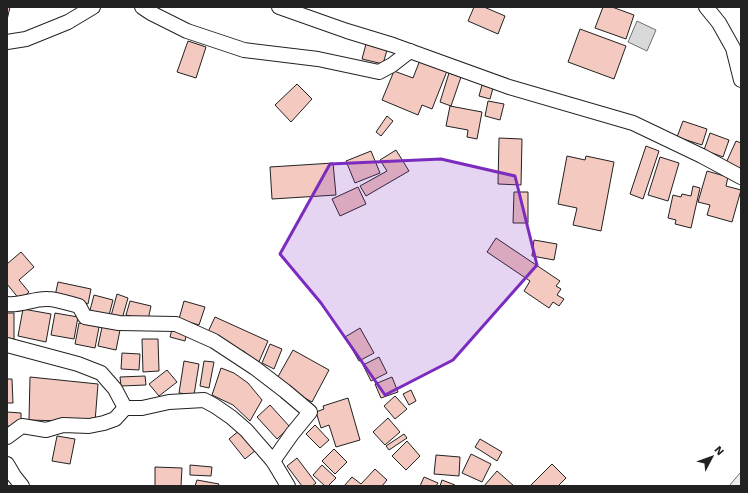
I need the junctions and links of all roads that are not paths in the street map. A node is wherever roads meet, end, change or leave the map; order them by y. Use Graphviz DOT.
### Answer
graph roads {
  1 [pos="93,7"];
  2 [pos="142,7"];
  3 [pos="279,7"];
  4 [pos="706,7"];
  5 [pos="7,42"];
  6 [pos="410,52"];
  7 [pos="741,80"];
  8 [pos="741,178"];
  9 [pos="7,304"];
  10 [pos="7,346"];
  11 [pos="125,408"];
  12 [pos="7,437"];
  13 [pos="273,461"];
  14 [pos="7,464"];
  15 [pos="22,486"];
  16 [pos="288,486"];
  1 -- 5 [label="street"];
  2 -- 6 [label="street"];
  3 -- 6 [label="street"];
  4 -- 7 [label="street"];
  6 -- 8 [label="street"];
  9 -- 13 [label="street"];
  10 -- 11 [label="street"];
  11 -- 12 [label="street"];
  11 -- 13 [label="street"];
  13 -- 16 [label="street"];
  14 -- 15 [label="street"];
}
